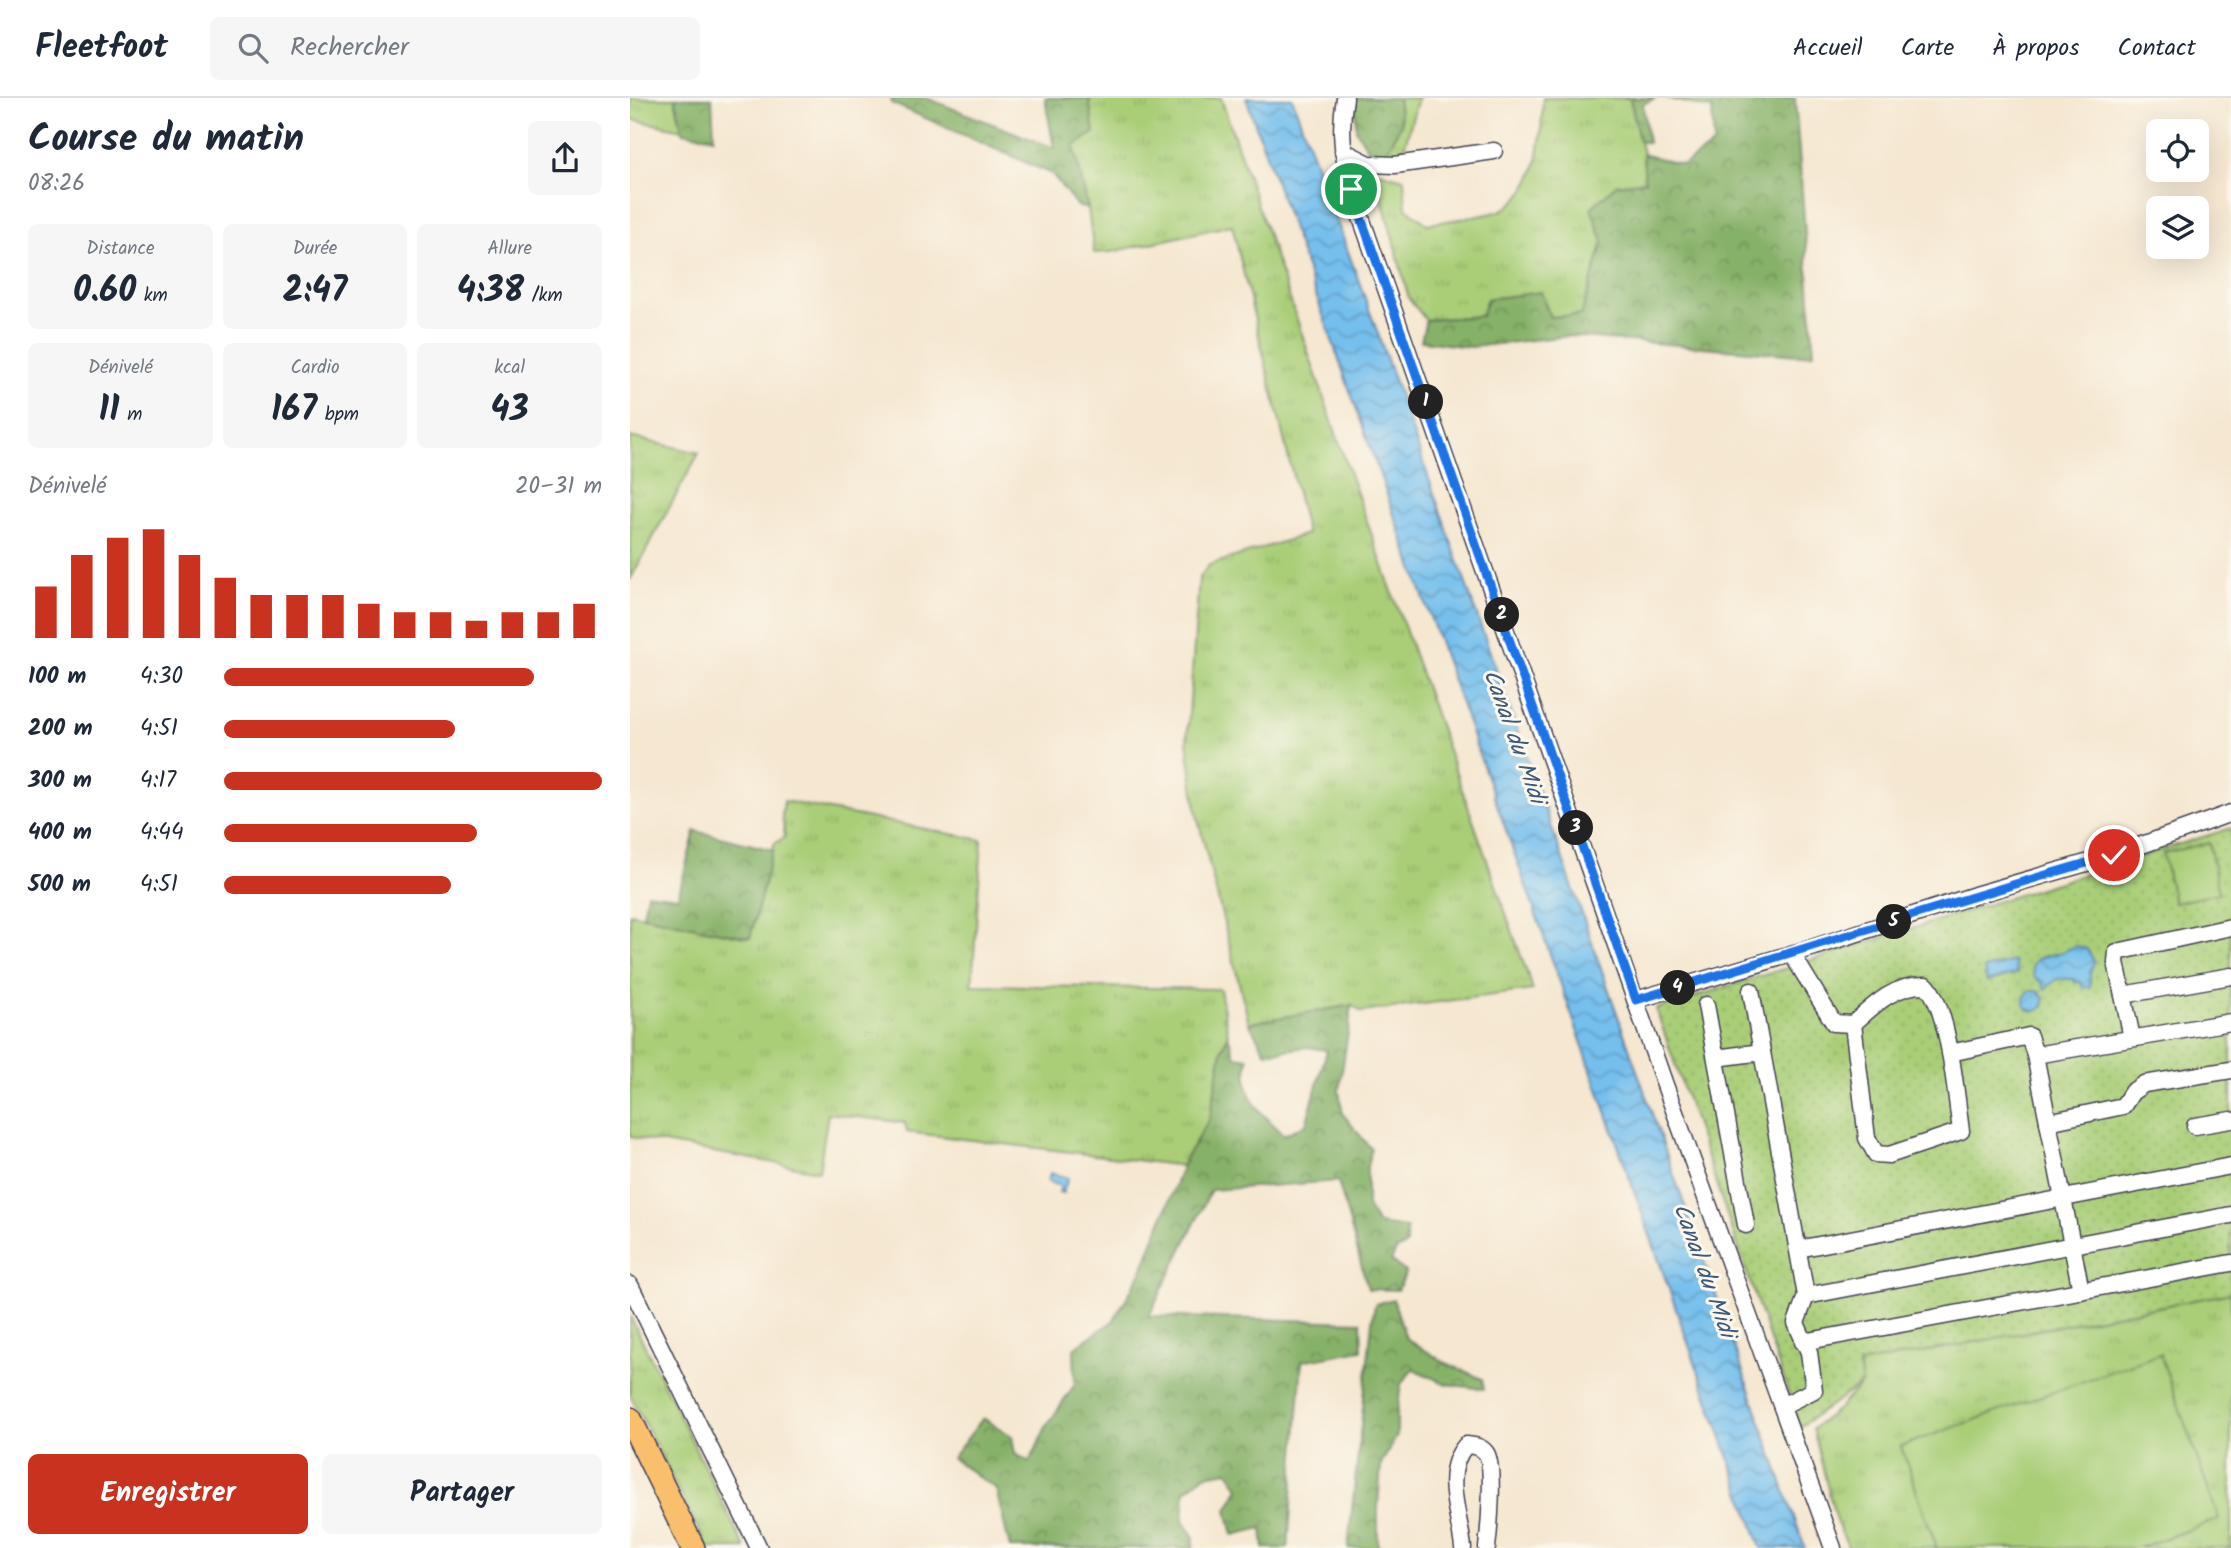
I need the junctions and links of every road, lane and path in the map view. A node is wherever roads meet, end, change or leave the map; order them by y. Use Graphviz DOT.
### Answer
graph roads {
  1 [pos="1345,98"];
  2 [pos="1343,151"];
  3 [pos="1494,151"];
  4 [pos="2231,813"];
  5 [pos="2231,927"];
  6 [pos="1792,954"];
  7 [pos="2231,976"];
  8 [pos="1751,991"];
  9 [pos="2123,995"];
  10 [pos="1636,1000"];
  11 [pos="1706,1005"];
  12 [pos="2231,1021"];
  13 [pos="1853,1024"];
  14 [pos="2132,1038"];
  15 [pos="1762,1052"];
  16 [pos="1950,1053"];
  17 [pos="2035,1055"];
  18 [pos="1716,1058"];
  19 [pos="2231,1070"];
  20 [pos="2231,1119"];
  21 [pos="2048,1122"];
  22 [pos="2195,1126"];
  23 [pos="2231,1166"];
  24 [pos="2063,1198"];
  25 [pos="2231,1215"];
  26 [pos="1746,1225"];
  27 [pos="2072,1245"];
  28 [pos="1798,1249"];
  29 [pos="2231,1263"];
  30 [pos="630,1285"];
  31 [pos="2081,1291"];
  32 [pos="1806,1296"];
  33 [pos="1803,1342"];
  34 [pos="1782,1406"];
  35 [pos="630,1419"];
  36 [pos="630,1444"];
  37 [pos="679,1548"];
  38 [pos="693,1548"];
  39 [pos="760,1548"];
  40 [pos="1463,1548"];
  41 [pos="1487,1548"];
  42 [pos="1833,1548"];
  1 -- 2 [label="street"];
  2 -- 3 [label="street"];
  2 -- 10 [label="street"];
  4 -- 6 [label="street"];
  5 -- 9 [label="street"];
  6 -- 10 [label="street"];
  6 -- 13 [label="street"];
  7 -- 9 [label="street"];
  8 -- 15 [label="street"];
  9 -- 14 [label="street"];
  10 -- 34 [label="street"];
  11 -- 18 [label="street"];
  12 -- 14 [label="street"];
  13 -- 16 [label="street"];
  13 -- 16 [label="street"];
  14 -- 17 [label="street"];
  15 -- 18 [label="street"];
  15 -- 28 [label="street"];
  16 -- 17 [label="street"];
  17 -- 21 [label="street"];
  18 -- 26 [label="street"];
  19 -- 21 [label="street"];
  20 -- 22 [label="street"];
  21 -- 24 [label="street"];
  23 -- 24 [label="street"];
  24 -- 27 [label="street"];
  24 -- 28 [label="street"];
  25 -- 27 [label="street"];
  27 -- 31 [label="street"];
  27 -- 32 [label="street"];
  28 -- 32 [label="street"];
  29 -- 31 [label="street"];
  30 -- 39 [label="street"];
  31 -- 33 [label="street"];
  32 -- 33 [label="street"];
  33 -- 34 [label="street"];
  34 -- 42 [label="street"];
  35 -- 38 [label="highway"];
  36 -- 37 [label="highway"];
  40 -- 41 [label="street"];
}
